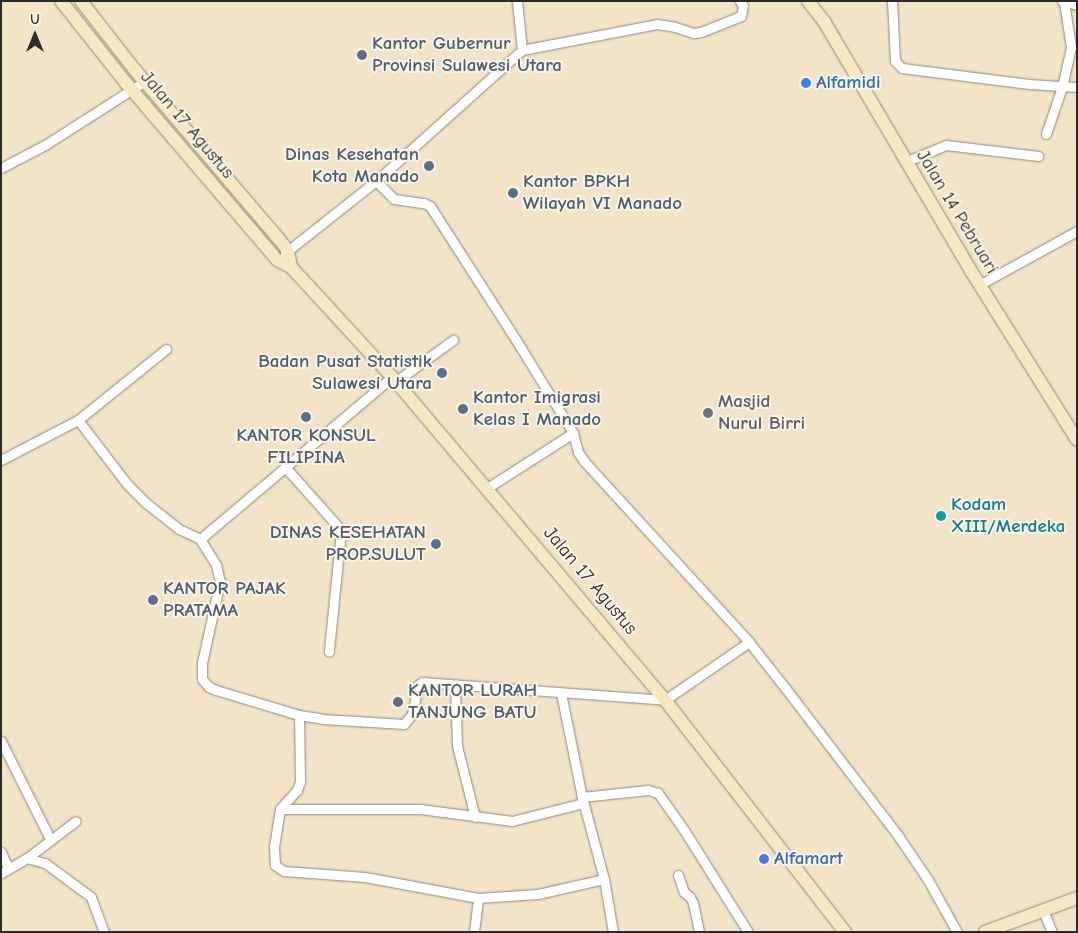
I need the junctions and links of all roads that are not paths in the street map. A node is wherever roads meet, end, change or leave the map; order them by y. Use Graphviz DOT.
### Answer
graph roads {
  1 [pos="61,1"];
  2 [pos="81,1"];
  3 [pos="517,1"];
  4 [pos="740,1"];
  5 [pos="808,1"];
  6 [pos="892,1"];
  7 [pos="1063,2"];
  8 [pos="1077,5"];
  9 [pos="522,50"];
  10 [pos="145,81"];
  11 [pos="1062,87"];
  12 [pos="1077,88"];
  13 [pos="131,89"];
  14 [pos="1046,134"];
  15 [pos="1038,156"];
  16 [pos="905,162"];
  17 [pos="1,168"];
  18 [pos="376,181"];
  19 [pos="1077,231"];
  20 [pos="288,251"];
  21 [pos="277,260"];
  22 [pos="291,267"];
  23 [pos="979,285"];
  24 [pos="452,340"];
  25 [pos="166,349"];
  26 [pos="394,380"];
  27 [pos="78,420"];
  28 [pos="573,434"];
  29 [pos="1077,440"];
  30 [pos="1,460"];
  31 [pos="286,468"];
  32 [pos="487,488"];
  33 [pos="200,539"];
  34 [pos="749,642"];
  35 [pos="329,651"];
  36 [pos="455,685"];
  37 [pos="561,693"];
  38 [pos="665,700"];
  39 [pos="299,714"];
  40 [pos="1,740"];
  41 [pos="583,800"];
  42 [pos="280,810"];
  43 [pos="475,817"];
  44 [pos="76,821"];
  45 [pos="50,839"];
  46 [pos="1,852"];
  47 [pos="27,858"];
  48 [pos="5,870"];
  49 [pos="678,875"];
  50 [pos="604,879"];
  51 [pos="478,898"];
  52 [pos="1077,898"];
  53 [pos="1043,910"];
  54 [pos="993,931"];
  55 [pos="104,932"];
  56 [pos="474,932"];
  57 [pos="613,932"];
  58 [pos="699,932"];
  59 [pos="748,932"];
  60 [pos="844,932"];
  61 [pos="957,932"];
  62 [pos="1052,932"];
  1 -- 13 [label="street, Jalan 17 Agustus"];
  2 -- 10 [label="street, Jalan 17 Agustus"];
  3 -- 9 [label="street"];
  4 -- 9 [label="street"];
  5 -- 16 [label="street, Jalan 14 Pebruari"];
  6 -- 11 [label="street"];
  7 -- 8 [label="street"];
  7 -- 11 [label="street"];
  9 -- 18 [label="street"];
  10 -- 13 [label="street"];
  10 -- 20 [label="street, Jalan 17 Agustus"];
  11 -- 12 [label="street"];
  11 -- 14 [label="street"];
  13 -- 17 [label="street"];
  13 -- 21 [label="street, Jalan 17 Agustus"];
  15 -- 16 [label="street"];
  16 -- 23 [label="street, Jalan 14 Pebruari"];
  18 -- 20 [label="street"];
  18 -- 28 [label="street"];
  19 -- 23 [label="street"];
  20 -- 21 [label="street"];
  20 -- 22 [label="street, Jalan 17 Agustus"];
  21 -- 22 [label="street, Jalan 17 Agustus"];
  22 -- 26 [label="street, Jalan 17 Agustus"];
  23 -- 29 [label="street, Jalan 14 Pebruari"];
  24 -- 26 [label="street"];
  25 -- 27 [label="street"];
  26 -- 31 [label="street"];
  26 -- 32 [label="street, Jalan 17 Agustus"];
  27 -- 30 [label="street"];
  27 -- 33 [label="street"];
  28 -- 32 [label="street"];
  28 -- 34 [label="street"];
  31 -- 33 [label="street"];
  31 -- 35 [label="street"];
  32 -- 38 [label="street, Jalan 17 Agustus"];
  33 -- 39 [label="street"];
  34 -- 38 [label="street"];
  34 -- 61 [label="street"];
  36 -- 37 [label="street"];
  36 -- 39 [label="street"];
  36 -- 43 [label="street"];
  37 -- 38 [label="street"];
  37 -- 41 [label="street"];
  38 -- 60 [label="street, Jalan 17 Agustus"];
  39 -- 42 [label="street"];
  40 -- 45 [label="street"];
  41 -- 43 [label="street"];
  41 -- 50 [label="street"];
  41 -- 59 [label="street"];
  42 -- 43 [label="street"];
  42 -- 51 [label="street"];
  44 -- 45 [label="street"];
  45 -- 47 [label="street"];
  46 -- 48 [label="street"];
  47 -- 48 [label="street"];
  47 -- 55 [label="street"];
  49 -- 58 [label="street"];
  50 -- 51 [label="street"];
  50 -- 57 [label="street"];
  51 -- 56 [label="street"];
  52 -- 53 [label="street"];
  53 -- 54 [label="street"];
  53 -- 62 [label="street"];
}
